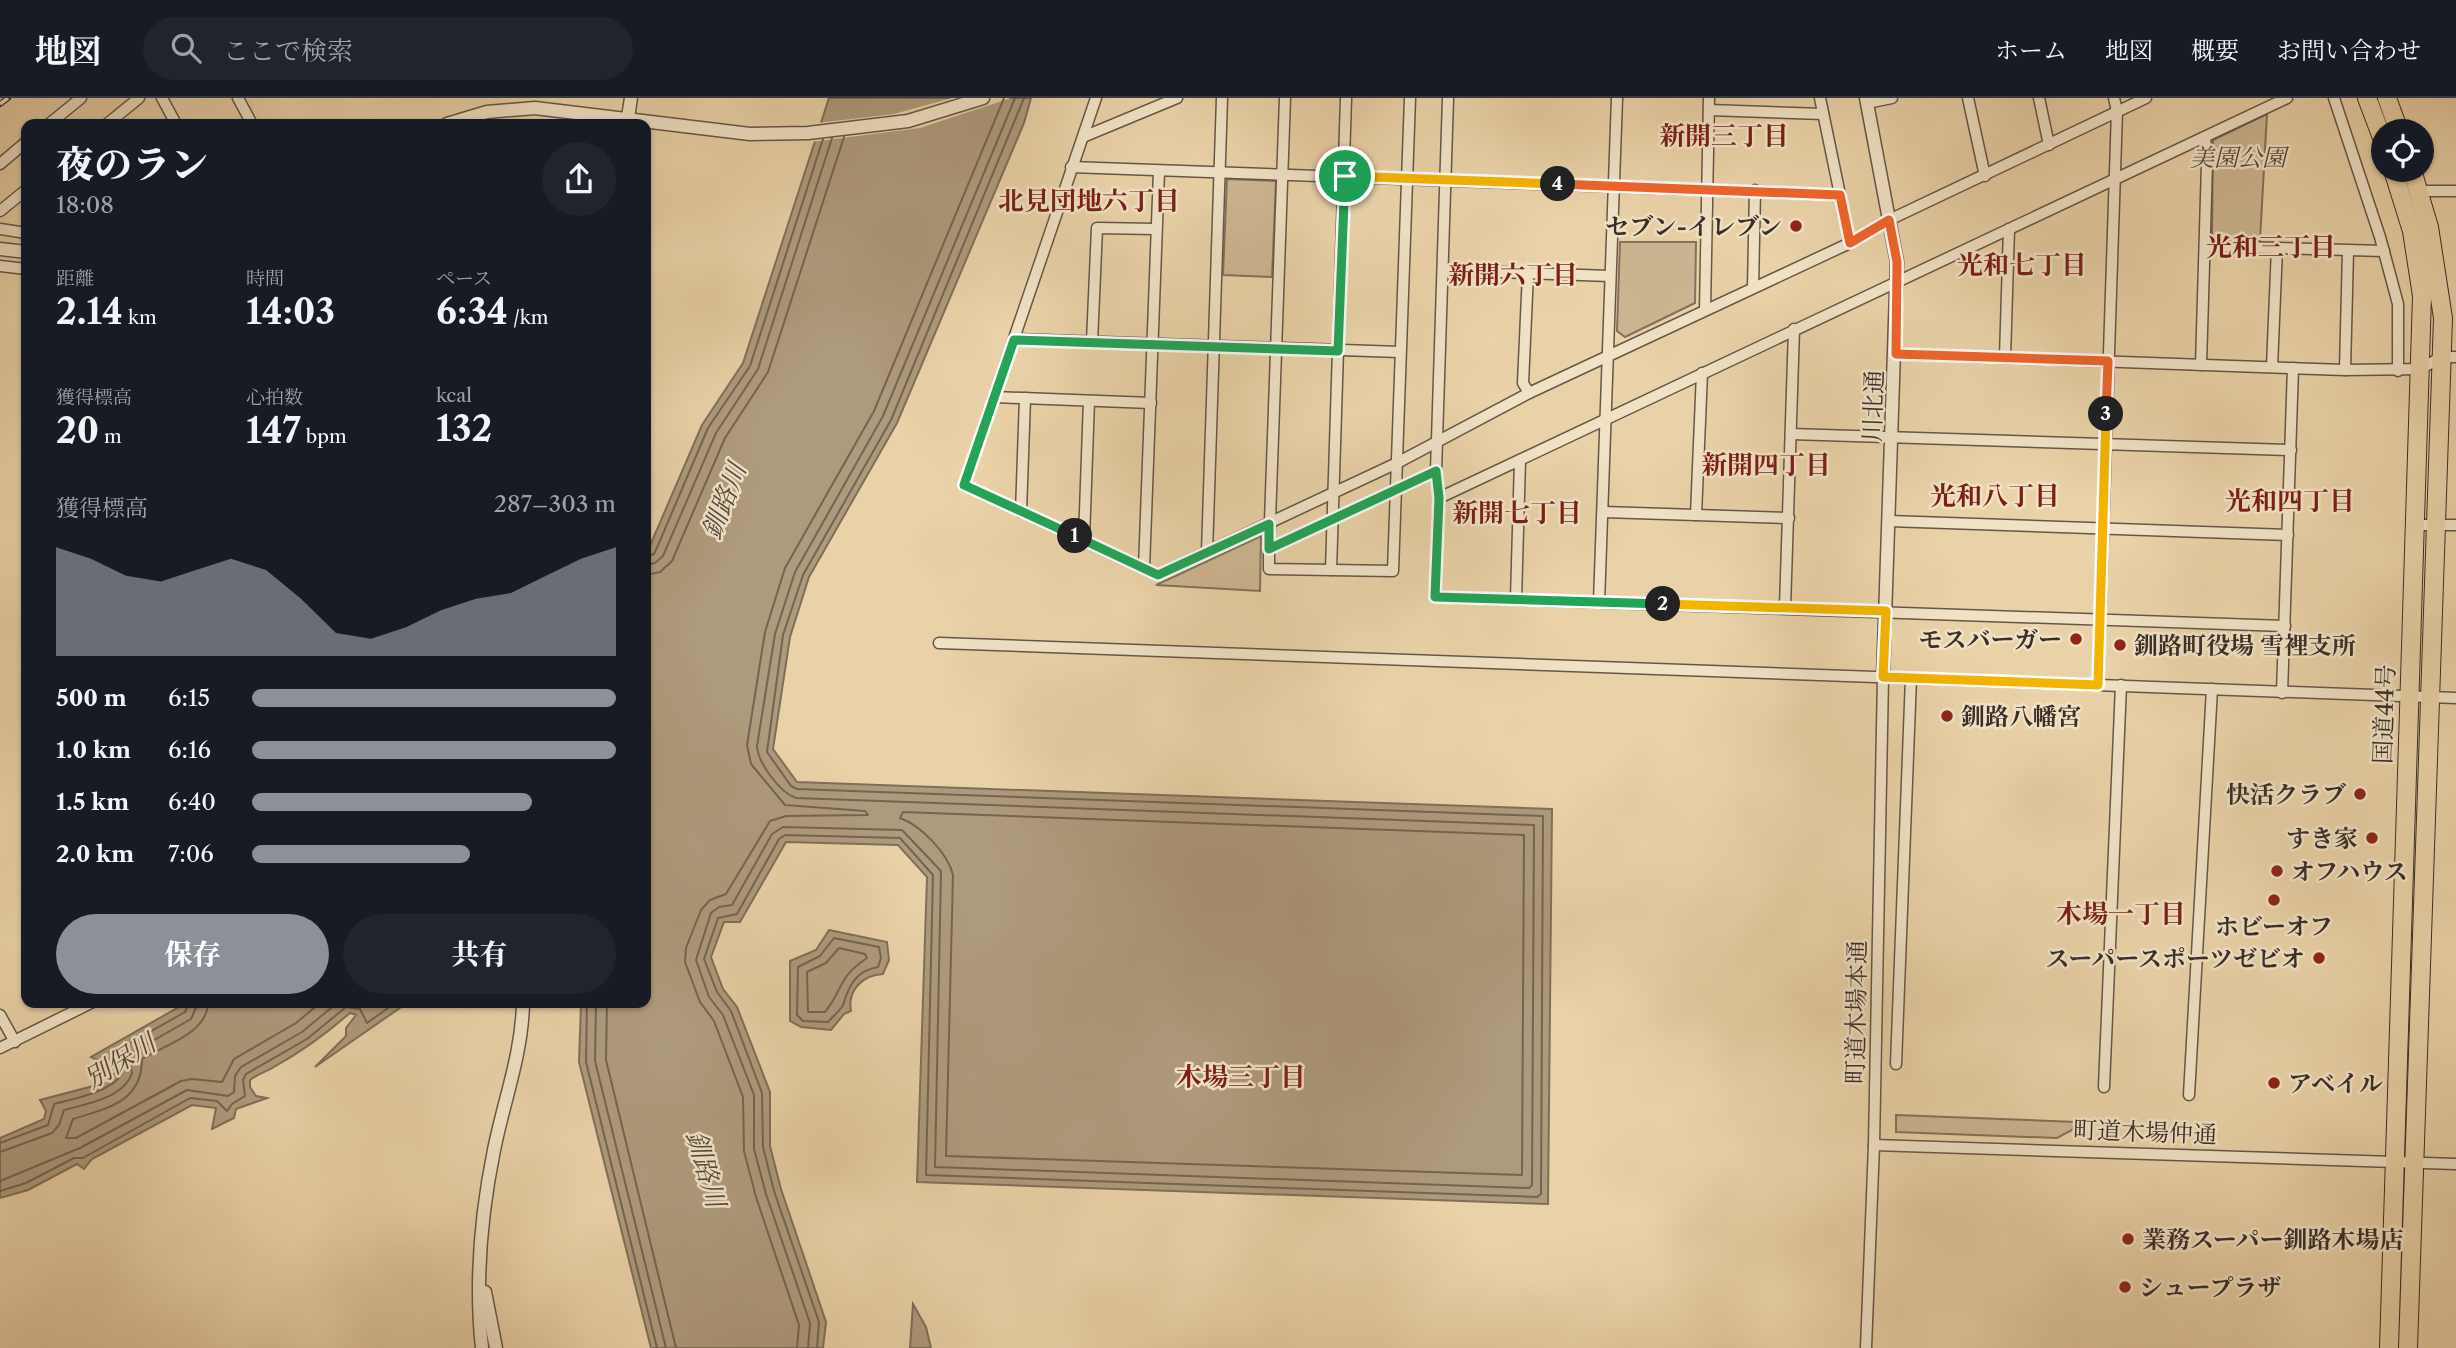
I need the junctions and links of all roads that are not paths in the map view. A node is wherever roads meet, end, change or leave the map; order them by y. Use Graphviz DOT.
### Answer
graph roads {
  1 [pos="81,98"];
  2 [pos="139,98"];
  3 [pos="162,98"];
  4 [pos="238,98"];
  5 [pos="631,98"];
  6 [pos="983,98"];
  7 [pos="1096,98"];
  8 [pos="1177,98"];
  9 [pos="1222,98"];
  10 [pos="1285,98"];
  11 [pos="1346,98"];
  12 [pos="1410,98"];
  13 [pos="1448,98"];
  14 [pos="1617,98"];
  15 [pos="1820,98"];
  16 [pos="1892,98"];
  17 [pos="1968,98"];
  18 [pos="2039,98"];
  19 [pos="2114,98"];
  20 [pos="2146,98"];
  21 [pos="2287,98"];
  22 [pos="2334,98"];
  23 [pos="2367,98"];
  24 [pos="2387,98"];
  25 [pos="1867,100"];
  26 [pos="1709,104"];
  27 [pos="2117,111"];
  28 [pos="1824,114"];
  29 [pos="55,119"];
  30 [pos="113,119"];
  31 [pos="173,119"];
  32 [pos="249,119"];
  33 [pos="467,119"];
  34 [pos="607,119"];
  35 [pos="628,119"];
  36 [pos="2375,119"];
  37 [pos="2395,119"];
  38 [pos="651,124"];
  39 [pos="1083,137"];
  40 [pos="2205,137"];
  41 [pos="2049,145"];
  42 [pos="21,146"];
  43 [pos="0,164"];
  44 [pos="1071,167"];
  45 [pos="1159,171"];
  46 [pos="1220,173"];
  47 [pos="1282,174"];
  48 [pos="1345,176"];
  49 [pos="1985,176"];
  50 [pos="1407,178"];
  51 [pos="2114,178"];
  52 [pos="1445,180"];
  53 [pos="2403,182"];
  54 [pos="2411,182"];
  55 [pos="1613,186"];
  56 [pos="1707,188"];
  57 [pos="1755,190"];
  58 [pos="2456,191"];
  59 [pos="2411,192"];
  60 [pos="21,194"];
  61 [pos="1840,195"];
  62 [pos="0,211"];
  63 [pos="1889,220"];
  64 [pos="0,229"];
  65 [pos="1156,229"];
  66 [pos="2009,229"];
  67 [pos="21,232"];
  68 [pos="1850,243"];
  69 [pos="2205,246"];
  70 [pos="2277,248"];
  71 [pos="0,249"];
  72 [pos="21,251"];
  73 [pos="2348,251"];
  74 [pos="2384,251"];
  75 [pos="0,266"];
  76 [pos="21,268"];
  77 [pos="1443,270"];
  78 [pos="1528,272"];
  79 [pos="1610,275"];
  80 [pos="1897,281"];
  81 [pos="1753,288"];
  82 [pos="1705,310"];
  83 [pos="1794,329"];
  84 [pos="1014,340"];
  85 [pos="1092,342"];
  86 [pos="1153,345"];
  87 [pos="1215,347"];
  88 [pos="1277,350"];
  89 [pos="1338,351"];
  90 [pos="1401,352"];
  91 [pos="1896,354"];
  92 [pos="1608,355"];
  93 [pos="2006,357"];
  94 [pos="2449,357"];
  95 [pos="2108,361"];
  96 [pos="2201,365"];
  97 [pos="2273,367"];
  98 [pos="2293,368"];
  99 [pos="2421,369"];
  100 [pos="2345,370"];
  101 [pos="2398,370"];
  102 [pos="1702,373"];
  103 [pos="1529,393"];
  104 [pos="995,397"];
  105 [pos="1025,398"];
  106 [pos="1089,401"];
  107 [pos="1151,403"];
  108 [pos="1606,418"];
  109 [pos="1791,434"];
  110 [pos="1892,438"];
  111 [pos="1437,440"];
  112 [pos="2105,445"];
  113 [pos="2291,450"];
  114 [pos="1520,460"];
  115 [pos="1397,463"];
  116 [pos="1436,471"];
  117 [pos="1397,491"];
  118 [pos="1333,494"];
  119 [pos="1439,498"];
  120 [pos="1021,512"];
  121 [pos="1604,512"];
  122 [pos="1696,515"];
  123 [pos="1789,518"];
  124 [pos="1334,520"];
  125 [pos="1889,521"];
  126 [pos="1269,524"];
  127 [pos="2416,525"];
  128 [pos="2447,525"];
  129 [pos="2103,529"];
  130 [pos="2288,535"];
  131 [pos="1084,539"];
  132 [pos="1269,549"];
  133 [pos="1208,552"];
  134 [pos="1144,568"];
  135 [pos="1331,570"];
  136 [pos="1516,599"];
  137 [pos="1599,602"];
  138 [pos="1786,608"];
  139 [pos="1886,611"];
  140 [pos="2099,620"];
  141 [pos="2285,626"];
  142 [pos="939,643"];
  143 [pos="1883,677"];
  144 [pos="1911,678"];
  145 [pos="2098,685"];
  146 [pos="2121,685"];
  147 [pos="2213,689"];
  148 [pos="2282,693"];
  149 [pos="2409,697"];
  150 [pos="2431,698"];
  151 [pos="2456,698"];
  152 [pos="81,1008"];
  153 [pos="522,1008"];
  154 [pos="0,1015"];
  155 [pos="15,1042"];
  156 [pos="0,1048"];
  157 [pos="1896,1064"];
  158 [pos="2104,1087"];
  159 [pos="2189,1095"];
  160 [pos="1874,1145"];
  161 [pos="2393,1160"];
  162 [pos="2414,1161"];
  163 [pos="2456,1164"];
  164 [pos="480,1267"];
  165 [pos="2390,1277"];
  166 [pos="2410,1277"];
  167 [pos="482,1348"];
  168 [pos="496,1348"];
  169 [pos="1867,1348"];
  170 [pos="2389,1348"];
  171 [pos="2408,1348"];
  1 -- 29 [label="street"];
  2 -- 30 [label="street"];
  3 -- 31 [label="street"];
  4 -- 32 [label="street"];
  5 -- 35 [label="street"];
  6 -- 38 [label="street"];
  7 -- 39 [label="street"];
  8 -- 39 [label="street"];
  9 -- 46 [label="street"];
  10 -- 47 [label="street"];
  11 -- 48 [label="street"];
  12 -- 50 [label="street"];
  13 -- 52 [label="street"];
  14 -- 55 [label="street"];
  15 -- 28 [label="street"];
  16 -- 25 [label="street"];
  17 -- 49 [label="street"];
  18 -- 41 [label="street"];
  19 -- 27 [label="street"];
  20 -- 27 [label="street"];
  21 -- 40 [label="street"];
  22 -- 74 [label="street"];
  23 -- 36 [label="highway"];
  24 -- 37 [label="highway"];
  25 -- 63 [label="street, 川北通"];
  26 -- 28 [label="street"];
  26 -- 56 [label="street"];
  27 -- 41 [label="street"];
  27 -- 51 [label="street"];
  28 -- 61 [label="street"];
  33 -- 34 [label="street"];
  39 -- 44 [label="street"];
  40 -- 51 [label="street"];
  40 -- 69 [label="street"];
  41 -- 49 [label="street"];
  42 -- 43 [label="street"];
  44 -- 45 [label="street"];
  44 -- 84 [label="street"];
  45 -- 46 [label="street"];
  45 -- 65 [label="street"];
  46 -- 47 [label="street"];
  46 -- 87 [label="street"];
  47 -- 48 [label="street"];
  47 -- 88 [label="street"];
  48 -- 50 [label="street"];
  48 -- 89 [label="street"];
  49 -- 63 [label="street"];
  50 -- 52 [label="street"];
  50 -- 90 [label="street"];
  51 -- 66 [label="street"];
  51 -- 95 [label="street"];
  52 -- 55 [label="street"];
  52 -- 77 [label="street"];
  53 -- 59 [label="highway, 国道44号"];
  54 -- 59 [label="highway, 国道44号"];
  55 -- 56 [label="street"];
  55 -- 79 [label="street"];
  56 -- 57 [label="street"];
  56 -- 82 [label="street"];
  57 -- 61 [label="street"];
  57 -- 81 [label="street"];
  58 -- 59 [label="street"];
  59 -- 94 [label="highway, 国道44号"];
  59 -- 99 [label="highway, 国道44号"];
  60 -- 62 [label="street"];
  61 -- 68 [label="street"];
  63 -- 68 [label="street"];
  63 -- 80 [label="street, 川北通"];
  64 -- 67 [label="street"];
  65 -- 85 [label="street"];
  65 -- 86 [label="street"];
  66 -- 80 [label="street"];
  66 -- 93 [label="street"];
  68 -- 81 [label="street"];
  69 -- 70 [label="street"];
  69 -- 96 [label="street"];
  70 -- 73 [label="street"];
  70 -- 97 [label="street"];
  71 -- 72 [label="street"];
  73 -- 74 [label="street"];
  73 -- 100 [label="street"];
  74 -- 101 [label="street"];
  75 -- 76 [label="street"];
  77 -- 78 [label="street"];
  77 -- 111 [label="street"];
  78 -- 79 [label="street"];
  78 -- 103 [label="street"];
  79 -- 92 [label="street"];
  80 -- 83 [label="street"];
  80 -- 91 [label="street, 川北通"];
  81 -- 82 [label="street"];
  82 -- 92 [label="street"];
  83 -- 102 [label="street"];
  83 -- 109 [label="street"];
  84 -- 85 [label="street"];
  84 -- 104 [label="street"];
  85 -- 86 [label="street"];
  86 -- 87 [label="street"];
  86 -- 107 [label="street"];
  87 -- 88 [label="street"];
  87 -- 133 [label="street"];
  88 -- 89 [label="street"];
  88 -- 126 [label="street"];
  89 -- 90 [label="street"];
  89 -- 118 [label="street"];
  90 -- 115 [label="street"];
  91 -- 93 [label="street"];
  91 -- 110 [label="street, 川北通"];
  92 -- 103 [label="street"];
  92 -- 108 [label="street"];
  93 -- 95 [label="street"];
  94 -- 99 [label="street"];
  94 -- 128 [label="highway, 国道44号"];
  95 -- 96 [label="street"];
  95 -- 112 [label="street"];
  96 -- 97 [label="street"];
  97 -- 98 [label="street"];
  98 -- 100 [label="street"];
  98 -- 113 [label="street"];
  99 -- 101 [label="street"];
  99 -- 127 [label="highway, 国道44号"];
  100 -- 101 [label="street"];
  102 -- 108 [label="street"];
  102 -- 122 [label="street"];
  103 -- 111 [label="street"];
  104 -- 105 [label="street"];
  104 -- 120 [label="street"];
  105 -- 106 [label="street"];
  105 -- 120 [label="street"];
  106 -- 107 [label="street"];
  106 -- 131 [label="street"];
  107 -- 134 [label="street"];
  108 -- 114 [label="street"];
  108 -- 121 [label="street"];
  109 -- 110 [label="street"];
  109 -- 123 [label="street"];
  110 -- 112 [label="street"];
  110 -- 125 [label="street, 川北通"];
  111 -- 115 [label="street"];
  111 -- 116 [label="street"];
  112 -- 113 [label="street"];
  112 -- 129 [label="street"];
  113 -- 130 [label="street"];
  114 -- 119 [label="street"];
  114 -- 136 [label="street"];
  115 -- 117 [label="street"];
  115 -- 118 [label="street"];
  116 -- 117 [label="street"];
  116 -- 119 [label="street"];
  117 -- 124 [label="street"];
  117 -- 135 [label="street"];
  118 -- 124 [label="street"];
  118 -- 126 [label="street"];
  119 -- 136 [label="street"];
  120 -- 131 [label="street"];
  121 -- 122 [label="street"];
  121 -- 137 [label="street"];
  122 -- 123 [label="street"];
  123 -- 138 [label="street"];
  124 -- 132 [label="street"];
  124 -- 135 [label="street"];
  125 -- 129 [label="street"];
  125 -- 139 [label="street, 川北通"];
  126 -- 132 [label="street"];
  126 -- 133 [label="street"];
  127 -- 128 [label="street"];
  127 -- 149 [label="highway, 国道44号"];
  128 -- 150 [label="highway, 国道44号"];
  129 -- 130 [label="street"];
  129 -- 140 [label="street"];
  130 -- 141 [label="street"];
  131 -- 134 [label="street"];
  132 -- 135 [label="street"];
  133 -- 134 [label="street"];
  136 -- 137 [label="street"];
  137 -- 138 [label="street"];
  138 -- 139 [label="street"];
  139 -- 140 [label="street"];
  139 -- 143 [label="street, 川北通"];
  140 -- 141 [label="street"];
  140 -- 145 [label="street"];
  141 -- 148 [label="street"];
  142 -- 143 [label="street"];
  143 -- 144 [label="street"];
  143 -- 160 [label="street, 町道木場本通"];
  144 -- 145 [label="street"];
  144 -- 157 [label="street"];
  145 -- 146 [label="street"];
  146 -- 147 [label="street"];
  146 -- 158 [label="street"];
  147 -- 148 [label="street"];
  147 -- 159 [label="street"];
  148 -- 149 [label="street"];
  149 -- 150 [label="street"];
  149 -- 161 [label="highway, 国道44号"];
  150 -- 151 [label="street"];
  150 -- 162 [label="highway, 国道44号"];
  152 -- 155 [label="street"];
  153 -- 164 [label="street"];
  154 -- 155 [label="street"];
  155 -- 156 [label="street"];
  160 -- 161 [label="street, 町道木場仲通"];
  160 -- 169 [label="street, 町道木場本通"];
  161 -- 162 [label="street, 町道木場仲通"];
  161 -- 165 [label="highway, 国道44号"];
  162 -- 163 [label="street, 町道木場仲通"];
  162 -- 166 [label="highway, 国道44号"];
  164 -- 167 [label="street"];
  164 -- 168 [label="street"];
  165 -- 166 [label="highway"];
  165 -- 170 [label="highway, 国道44号"];
  166 -- 171 [label="highway, 国道44号"];
}
